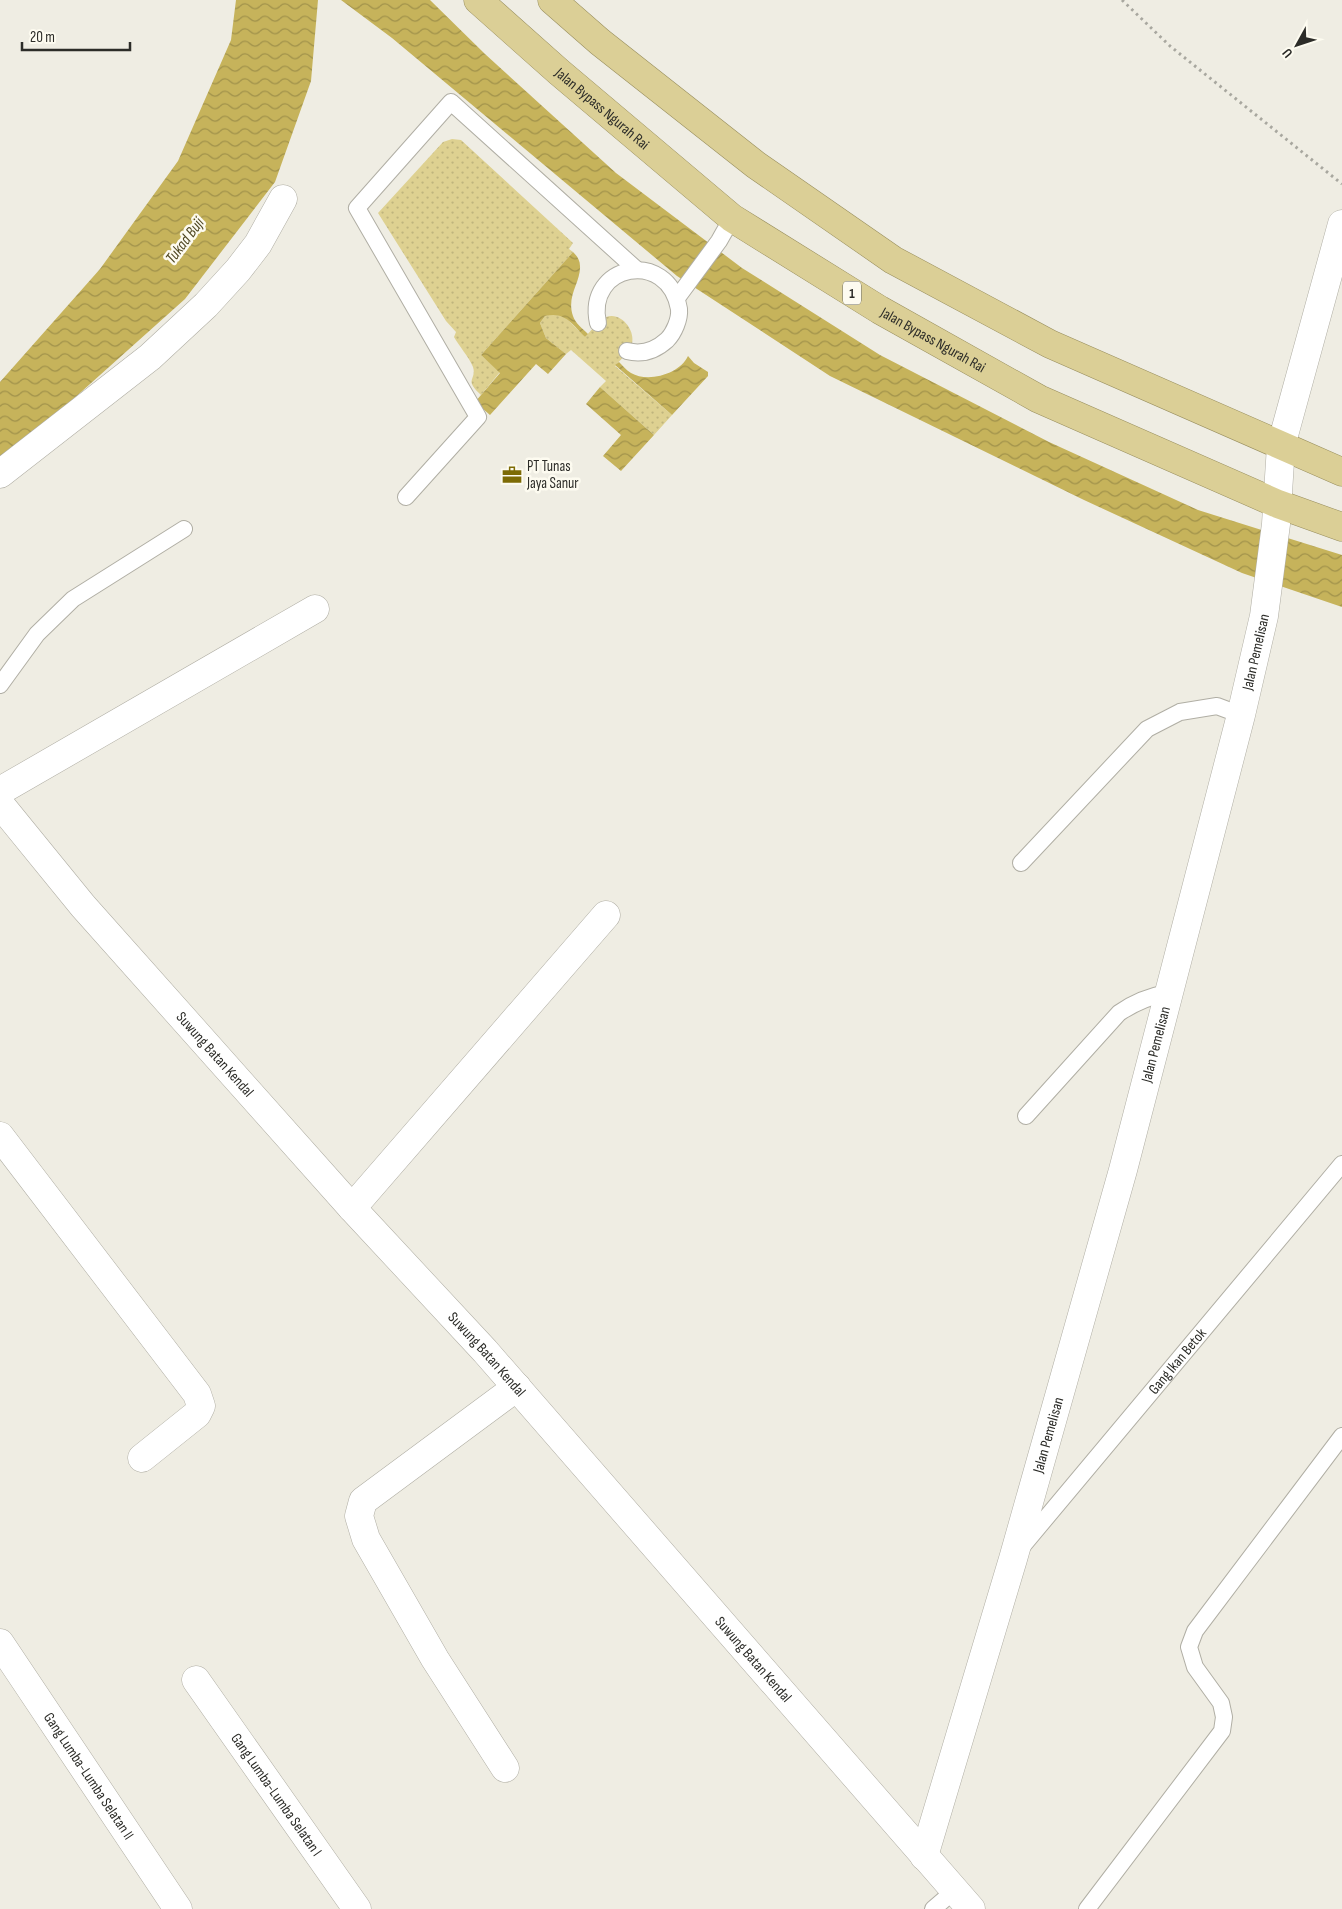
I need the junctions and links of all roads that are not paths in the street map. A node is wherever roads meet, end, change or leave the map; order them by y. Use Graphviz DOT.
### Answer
graph roads {
  1 [pos="478,0"];
  2 [pos="552,0"];
  3 [pos="283,199"];
  4 [pos="1342,224"];
  5 [pos="725,229"];
  6 [pos="637,270"];
  7 [pos="677,298"];
  8 [pos="598,323"];
  9 [pos="628,351"];
  10 [pos="1281,446"];
  11 [pos="1342,472"];
  12 [pos="0,474"];
  13 [pos="406,497"];
  14 [pos="1277,514"];
  15 [pos="1342,527"];
  16 [pos="184,529"];
  17 [pos="315,609"];
  18 [pos="0,685"];
  19 [pos="1241,715"];
  20 [pos="0,791"];
  21 [pos="0,804"];
  22 [pos="1021,863"];
  23 [pos="606,915"];
  24 [pos="1168,993"];
  25 [pos="1026,1116"];
  26 [pos="0,1136"];
  27 [pos="1342,1164"];
  28 [pos="352,1208"];
  29 [pos="517,1387"];
  30 [pos="1342,1436"];
  31 [pos="142,1458"];
  32 [pos="1012,1559"];
  33 [pos="0,1643"];
  34 [pos="196,1680"];
  35 [pos="505,1768"];
  36 [pos="924,1856"];
  37 [pos="962,1900"];
  38 [pos="178,1909"];
  39 [pos="357,1909"];
  40 [pos="933,1909"];
  41 [pos="1087,1909"];
  1 -- 5 [label="highway, Jalan Bypass Ngurah Rai / 1"];
  2 -- 10 [label="highway"];
  3 -- 12 [label="street"];
  4 -- 10 [label="street, Jalan Pemelisan"];
  5 -- 7 [label="lane"];
  5 -- 14 [label="highway, Jalan Bypass Ngurah Rai / 1"];
  6 -- 7 [label="lane"];
  6 -- 8 [label="lane"];
  6 -- 13 [label="lane"];
  7 -- 9 [label="lane"];
  10 -- 11 [label="highway"];
  10 -- 14 [label="street, Jalan Pemelisan"];
  14 -- 15 [label="highway, Jalan Bypass Ngurah Rai / 1"];
  14 -- 19 [label="street, Jalan Pemelisan"];
  16 -- 18 [label="lane"];
  17 -- 20 [label="street"];
  19 -- 22 [label="lane"];
  19 -- 24 [label="street, Jalan Pemelisan"];
  21 -- 28 [label="street, Suwung Batan Kendal"];
  23 -- 28 [label="street"];
  24 -- 25 [label="lane"];
  24 -- 32 [label="street, Jalan Pemelisan"];
  26 -- 31 [label="street"];
  27 -- 32 [label="lane, Gang Ikan Betok"];
  28 -- 29 [label="street, Suwung Batan Kendal"];
  29 -- 35 [label="street"];
  29 -- 36 [label="street, Suwung Batan Kendal"];
  30 -- 41 [label="lane"];
  32 -- 36 [label="street, Jalan Pemelisan"];
  33 -- 38 [label="street, Gang Lumba-Lumba Selatan II"];
  34 -- 39 [label="street, Gang Lumba-Lumba Selatan I"];
  36 -- 37 [label="street, Suwung Batan Kendal"];
  37 -- 40 [label="lane"];
}
